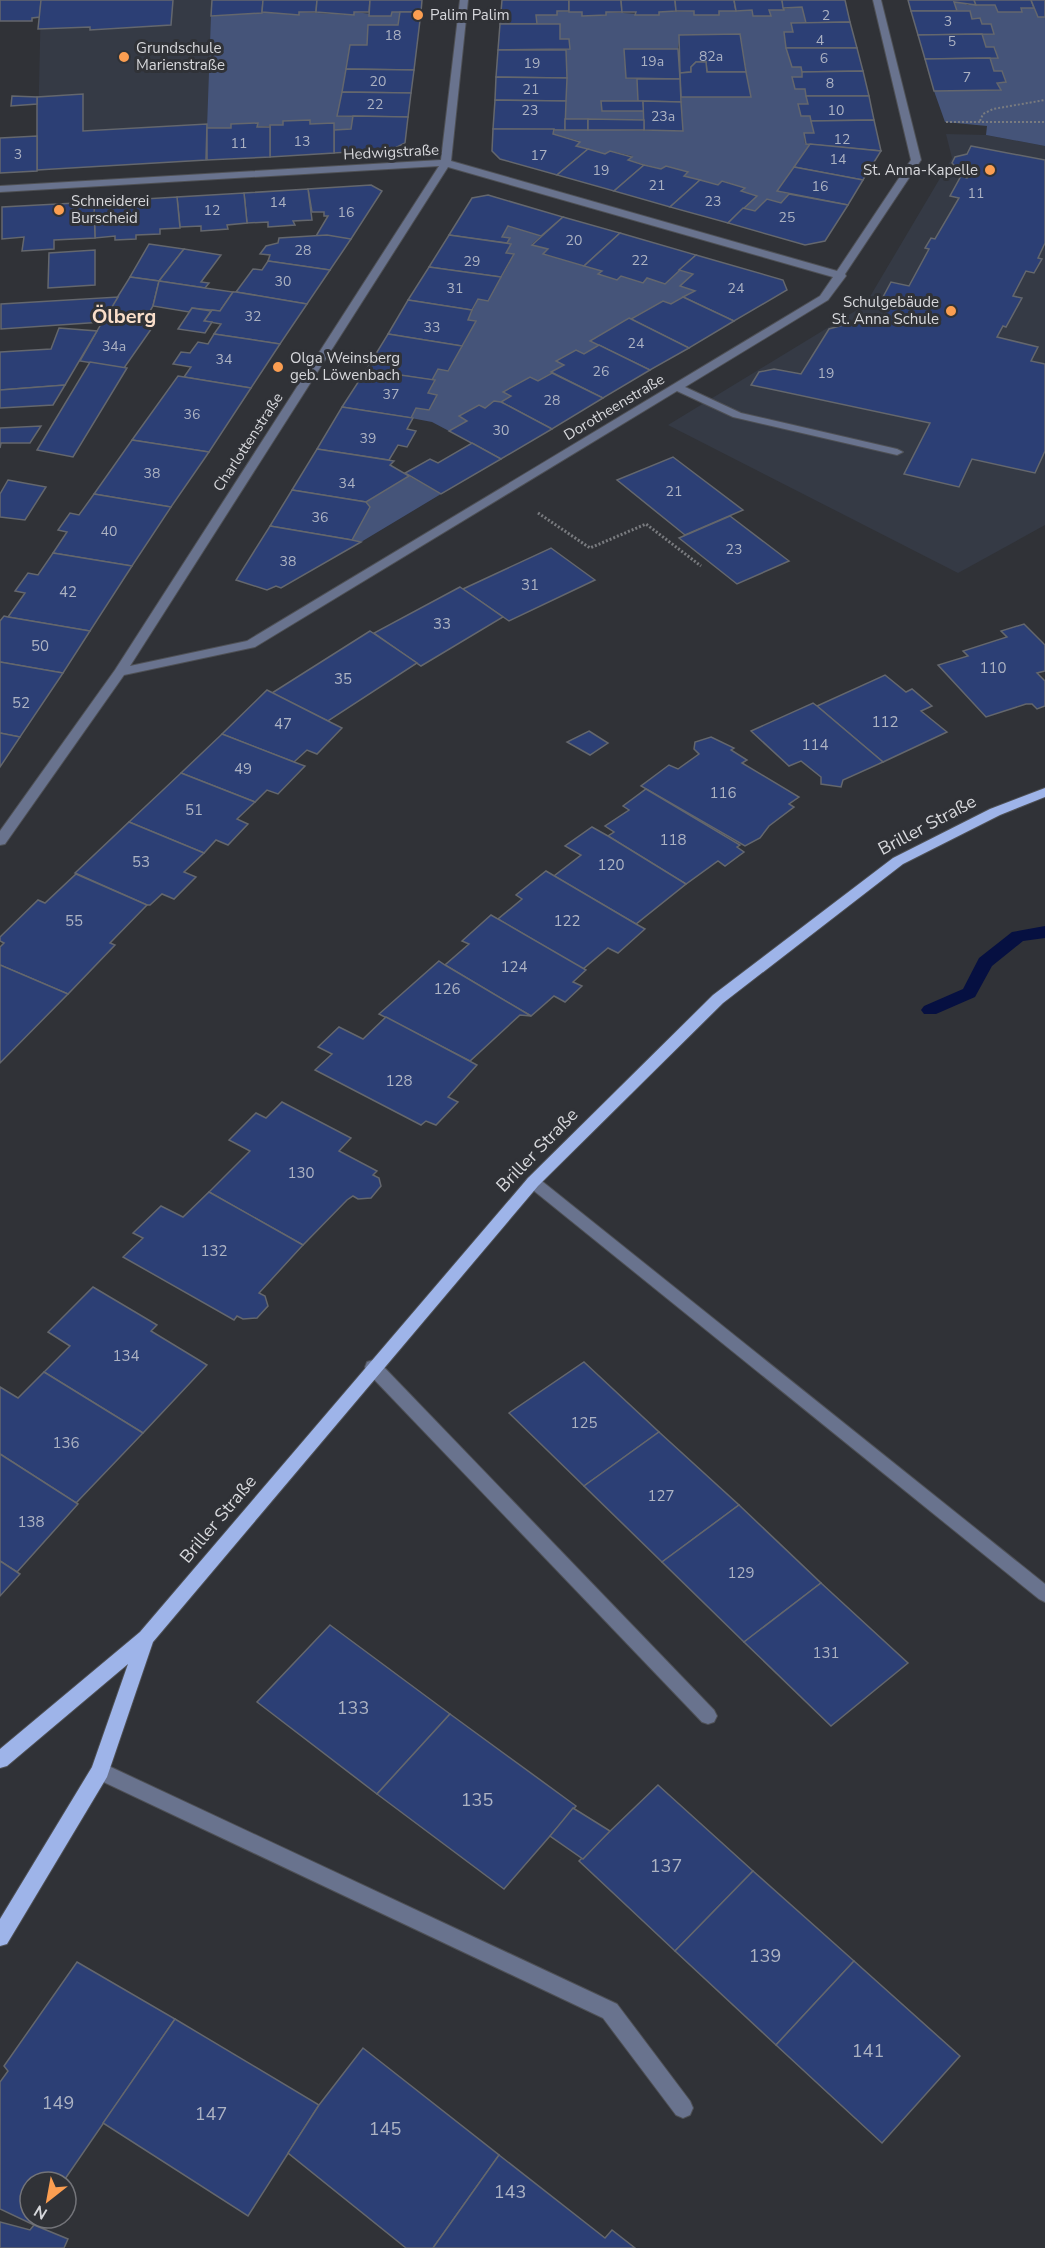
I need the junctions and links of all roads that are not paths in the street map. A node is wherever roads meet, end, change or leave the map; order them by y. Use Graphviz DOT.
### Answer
graph roads {
  1 [pos="464,0"];
  2 [pos="877,0"];
  3 [pos="446,164"];
  4 [pos="0,189"];
  5 [pos="841,276"];
  6 [pos="676,387"];
  7 [pos="897,452"];
  8 [pos="120,672"];
  9 [pos="1045,792"];
  10 [pos="0,841"];
  11 [pos="532,1182"];
  12 [pos="373,1367"];
  13 [pos="1045,1594"];
  14 [pos="146,1638"];
  15 [pos="708,1716"];
  16 [pos="0,1760"];
  17 [pos="100,1771"];
  18 [pos="0,1937"];
  19 [pos="683,2108"];
  1 -- 3 [label="street, Charlottenstraße"];
  2 -- 5 [label="street, Dorotheenstraße"];
  3 -- 4 [label="street, Hedwigstraße"];
  3 -- 5 [label="street, Hedwigstraße"];
  3 -- 8 [label="street, Charlottenstraße"];
  5 -- 6 [label="street, Dorotheenstraße"];
  6 -- 7 [label="street"];
  6 -- 8 [label="street, Dorotheenstraße"];
  8 -- 10 [label="street, Charlottenstraße"];
  9 -- 11 [label="main road, Briller Straße"];
  11 -- 12 [label="main road, Briller Straße"];
  11 -- 13 [label="street"];
  12 -- 14 [label="main road, Briller Straße"];
  12 -- 15 [label="street"];
  14 -- 16 [label="main road, Briller Straße"];
  14 -- 17 [label="main road, Briller Straße"];
  17 -- 18 [label="main road, Briller Straße"];
  17 -- 19 [label="street"];
}
